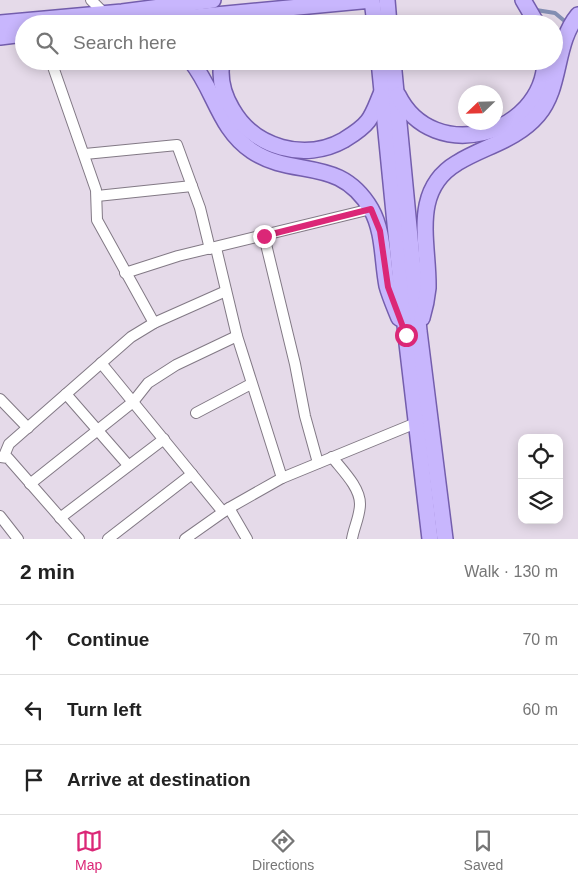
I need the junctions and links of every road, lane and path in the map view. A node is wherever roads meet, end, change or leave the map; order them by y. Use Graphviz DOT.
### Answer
graph roads {
  1 [pos="92,0"];
  2 [pos="136,0"];
  3 [pos="213,0"];
  4 [pos="387,0"];
  5 [pos="523,0"];
  6 [pos="364,1"];
  7 [pos="104,13"];
  8 [pos="83,15"];
  9 [pos="109,15"];
  10 [pos="127,15"];
  11 [pos="149,15"];
  12 [pos="268,15"];
  13 [pos="371,15"];
  14 [pos="389,15"];
  15 [pos="532,15"];
  16 [pos="578,15"];
  17 [pos="15,22"];
  18 [pos="0,23"];
  19 [pos="15,35"];
  20 [pos="0,37"];
  21 [pos="563,45"];
  22 [pos="54,70"];
  23 [pos="198,70"];
  24 [pos="222,70"];
  25 [pos="382,70"];
  26 [pos="392,70"];
  27 [pos="543,70"];
  28 [pos="557,70"];
  29 [pos="389,91"];
  30 [pos="85,154"];
  31 [pos="192,186"];
  32 [pos="97,196"];
  33 [pos="371,209"];
  34 [pos="264,236"];
  35 [pos="213,248"];
  36 [pos="125,273"];
  37 [pos="226,291"];
  38 [pos="154,323"];
  39 [pos="413,333"];
  40 [pos="237,336"];
  41 [pos="101,363"];
  42 [pos="251,384"];
  43 [pos="66,394"];
  44 [pos="133,402"];
  45 [pos="2,406"];
  46 [pos="196,414"];
  47 [pos="416,423"];
  48 [pos="28,428"];
  49 [pos="98,430"];
  50 [pos="164,438"];
  51 [pos="2,457"];
  52 [pos="332,457"];
  53 [pos="318,463"];
  54 [pos="128,465"];
  55 [pos="192,474"];
  56 [pos="282,478"];
  57 [pos="30,484"];
  58 [pos="226,510"];
  59 [pos="0,516"];
  60 [pos="60,518"];
  61 [pos="15,538"];
  62 [pos="190,538"];
  63 [pos="79,539"];
  64 [pos="108,539"];
  65 [pos="246,539"];
  66 [pos="352,539"];
  67 [pos="430,539"];
  68 [pos="445,539"];
  1 -- 7 [label="street"];
  2 -- 10 [label="main road"];
  3 -- 11 [label="main road"];
  4 -- 14 [label="main road"];
  5 -- 15 [label="main road"];
  6 -- 12 [label="main road"];
  6 -- 13 [label="main road"];
  7 -- 8 [label="main road"];
  7 -- 9 [label="main road"];
  16 -- 21 [label="main road"];
  17 -- 18 [label="main road"];
  19 -- 20 [label="main road"];
  22 -- 30 [label="street"];
  23 -- 33 [label="main road"];
  24 -- 29 [label="main road"];
  25 -- 29 [label="main road"];
  26 -- 29 [label="main road"];
  27 -- 29 [label="main road"];
  28 -- 39 [label="main road"];
  29 -- 39 [label="main road"];
  30 -- 31 [label="street"];
  30 -- 32 [label="street"];
  31 -- 32 [label="street"];
  31 -- 35 [label="street"];
  32 -- 36 [label="street"];
  33 -- 34 [label="street"];
  33 -- 39 [label="main road"];
  34 -- 35 [label="street"];
  34 -- 53 [label="street"];
  35 -- 36 [label="street"];
  35 -- 37 [label="street"];
  36 -- 38 [label="street"];
  37 -- 38 [label="street"];
  37 -- 40 [label="street"];
  38 -- 41 [label="street"];
  39 -- 47 [label="main road"];
  39 -- 68 [label="main road"];
  40 -- 42 [label="street"];
  40 -- 44 [label="street"];
  41 -- 43 [label="street"];
  41 -- 44 [label="street"];
  42 -- 46 [label="street"];
  42 -- 56 [label="street"];
  43 -- 48 [label="street"];
  43 -- 49 [label="street"];
  44 -- 49 [label="street"];
  44 -- 50 [label="street"];
  45 -- 48 [label="street"];
  47 -- 52 [label="street"];
  47 -- 67 [label="main road"];
  48 -- 51 [label="street"];
  49 -- 54 [label="street"];
  49 -- 57 [label="street"];
  50 -- 54 [label="street"];
  50 -- 55 [label="street"];
  51 -- 57 [label="street"];
  52 -- 53 [label="street"];
  52 -- 66 [label="street"];
  53 -- 56 [label="street"];
  54 -- 60 [label="street"];
  55 -- 58 [label="street"];
  55 -- 64 [label="street"];
  56 -- 58 [label="street"];
  57 -- 60 [label="street"];
  58 -- 62 [label="street"];
  58 -- 65 [label="street"];
  59 -- 61 [label="street"];
  60 -- 63 [label="street"];
}
